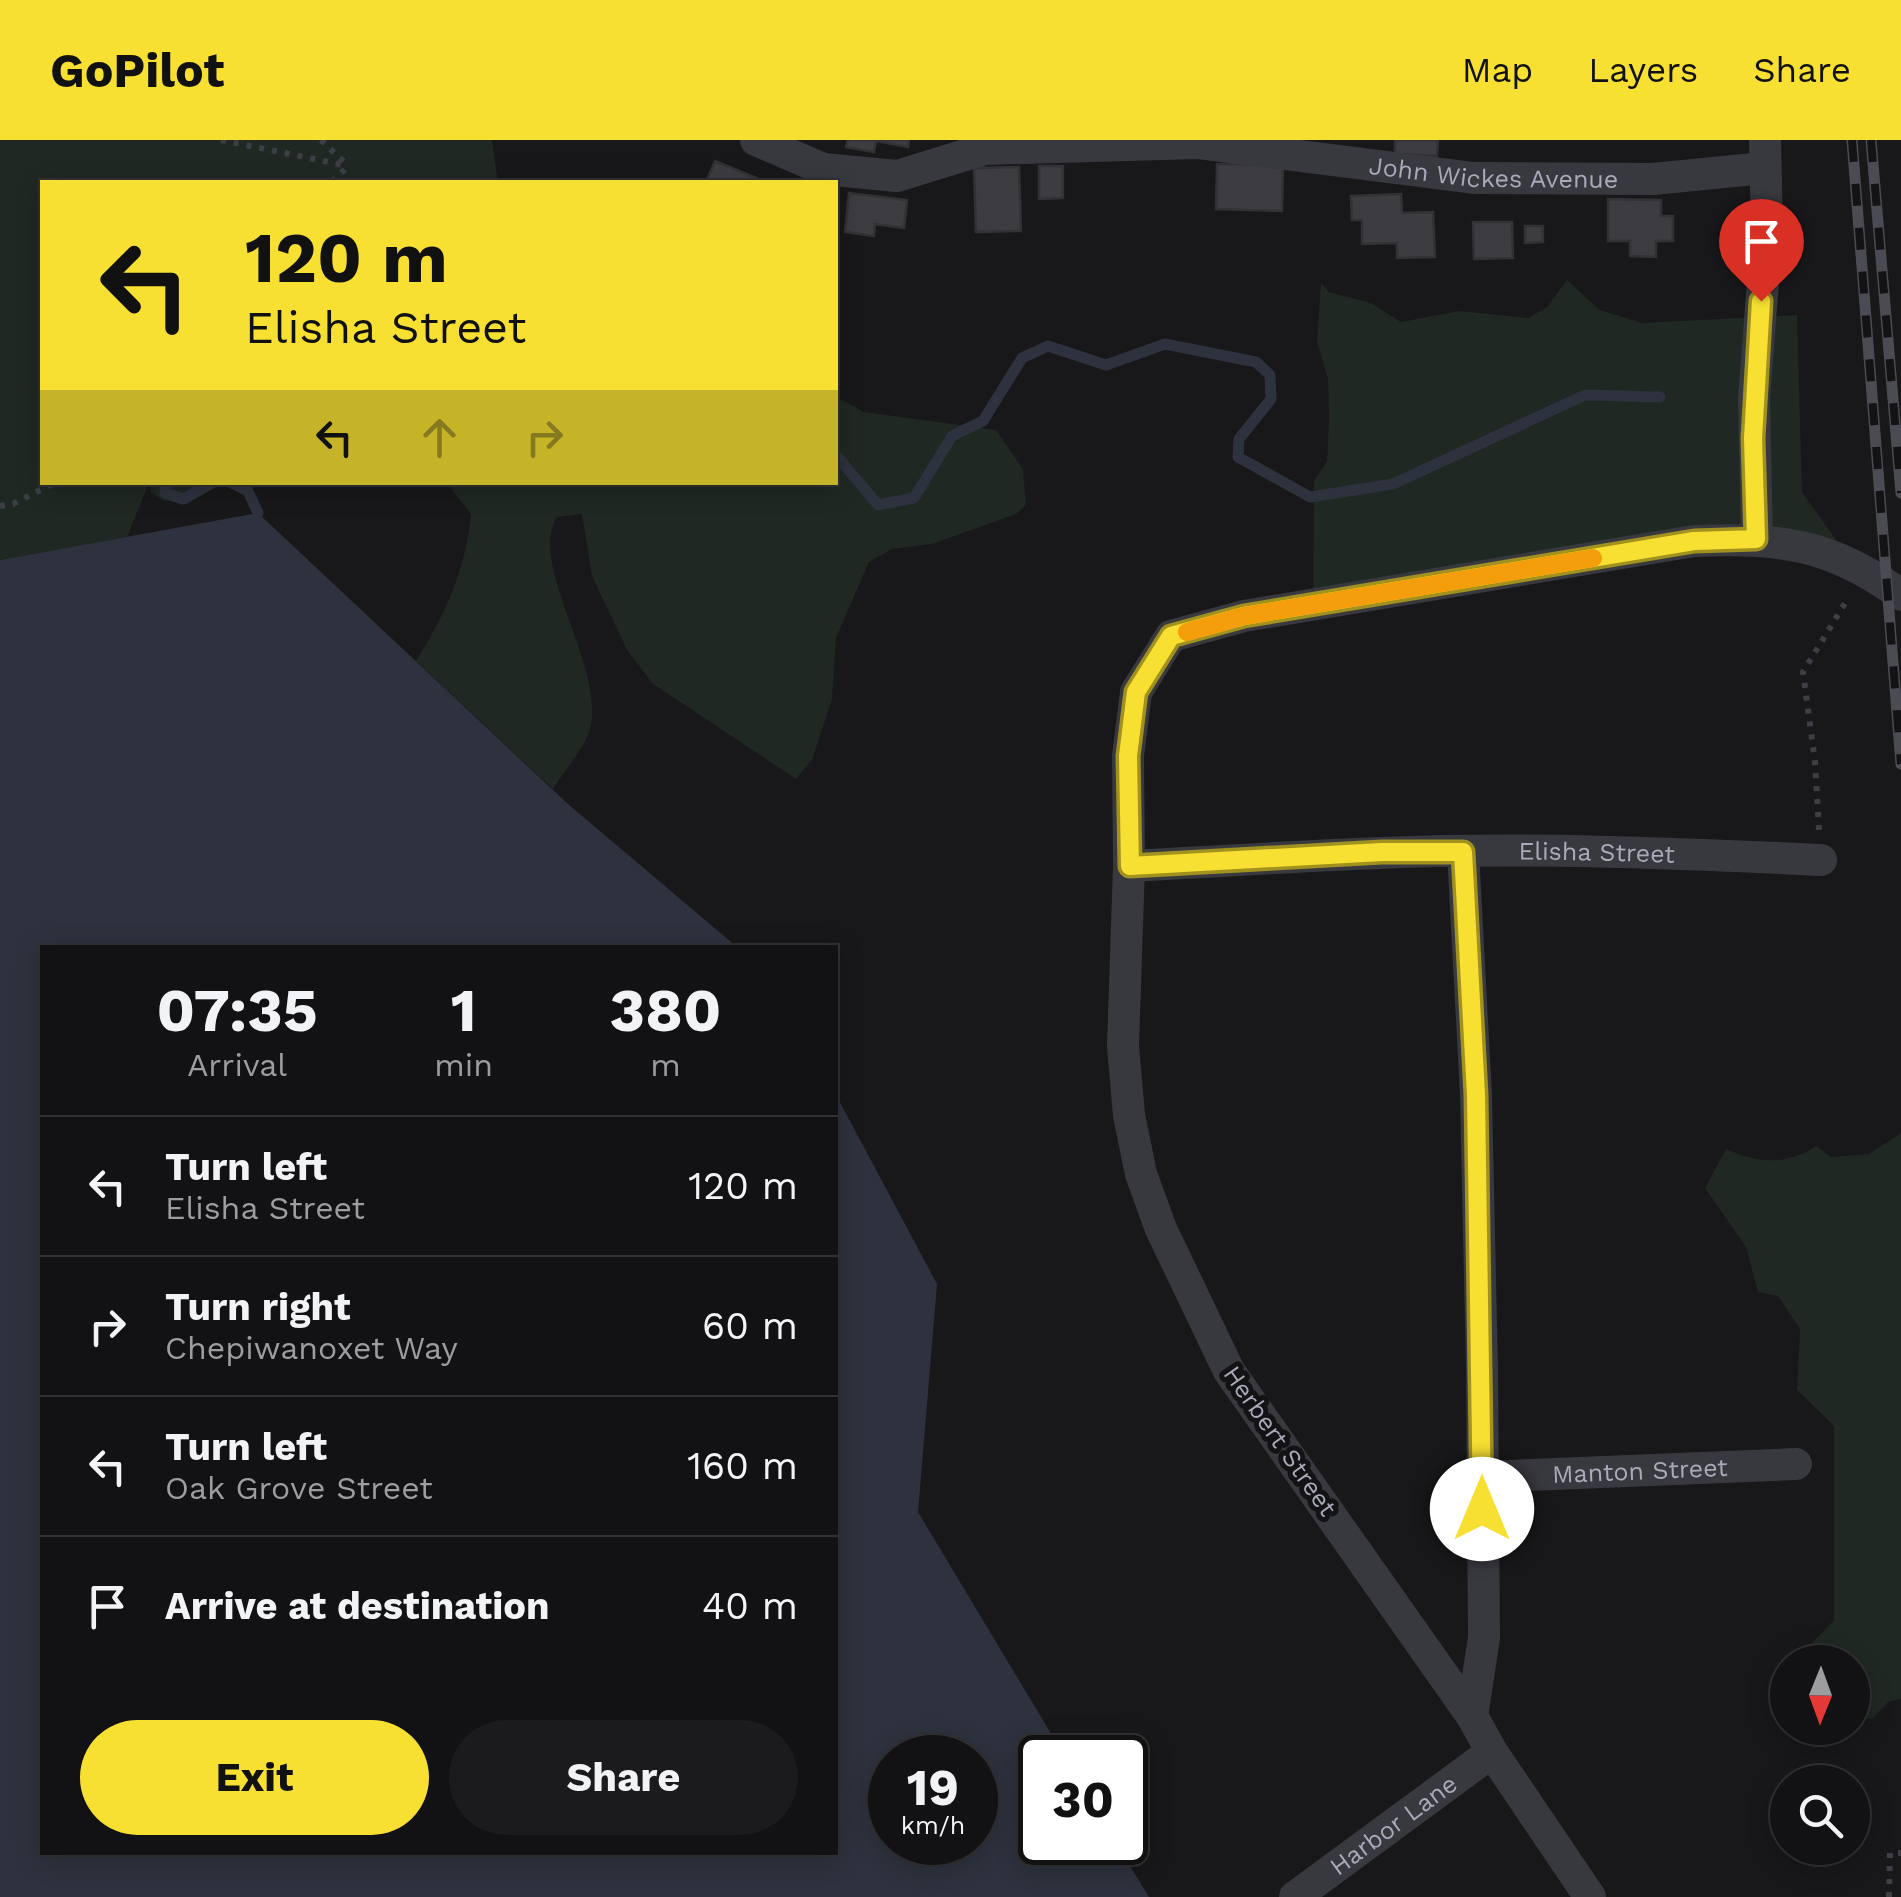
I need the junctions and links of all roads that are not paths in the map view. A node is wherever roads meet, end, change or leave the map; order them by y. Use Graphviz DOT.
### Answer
graph roads {
  1 [pos="756,140"];
  2 [pos="1764,154"];
  3 [pos="1756,539"];
  4 [pos="1901,596"];
  5 [pos="1463,852"];
  6 [pos="1820,860"];
  7 [pos="1130,866"];
  8 [pos="1796,1464"];
  9 [pos="1482,1477"];
  10 [pos="1472,1716"];
  11 [pos="1492,1752"];
  12 [pos="1295,1897"];
  13 [pos="1590,1897"];
  1 -- 2 [label="street, John Wickes Avenue"];
  2 -- 3 [label="street"];
  3 -- 4 [label="street, Herbert Street"];
  3 -- 7 [label="street, Herbert Street"];
  5 -- 6 [label="street, Elisha Street"];
  5 -- 7 [label="street, Elisha Street"];
  5 -- 9 [label="street"];
  7 -- 10 [label="street, Herbert Street"];
  8 -- 9 [label="street, Manton Street"];
  9 -- 10 [label="street"];
  10 -- 11 [label="street, Herbert Street"];
  11 -- 12 [label="street, Harbor Lane"];
  11 -- 13 [label="street, Herbert Street"];
}
